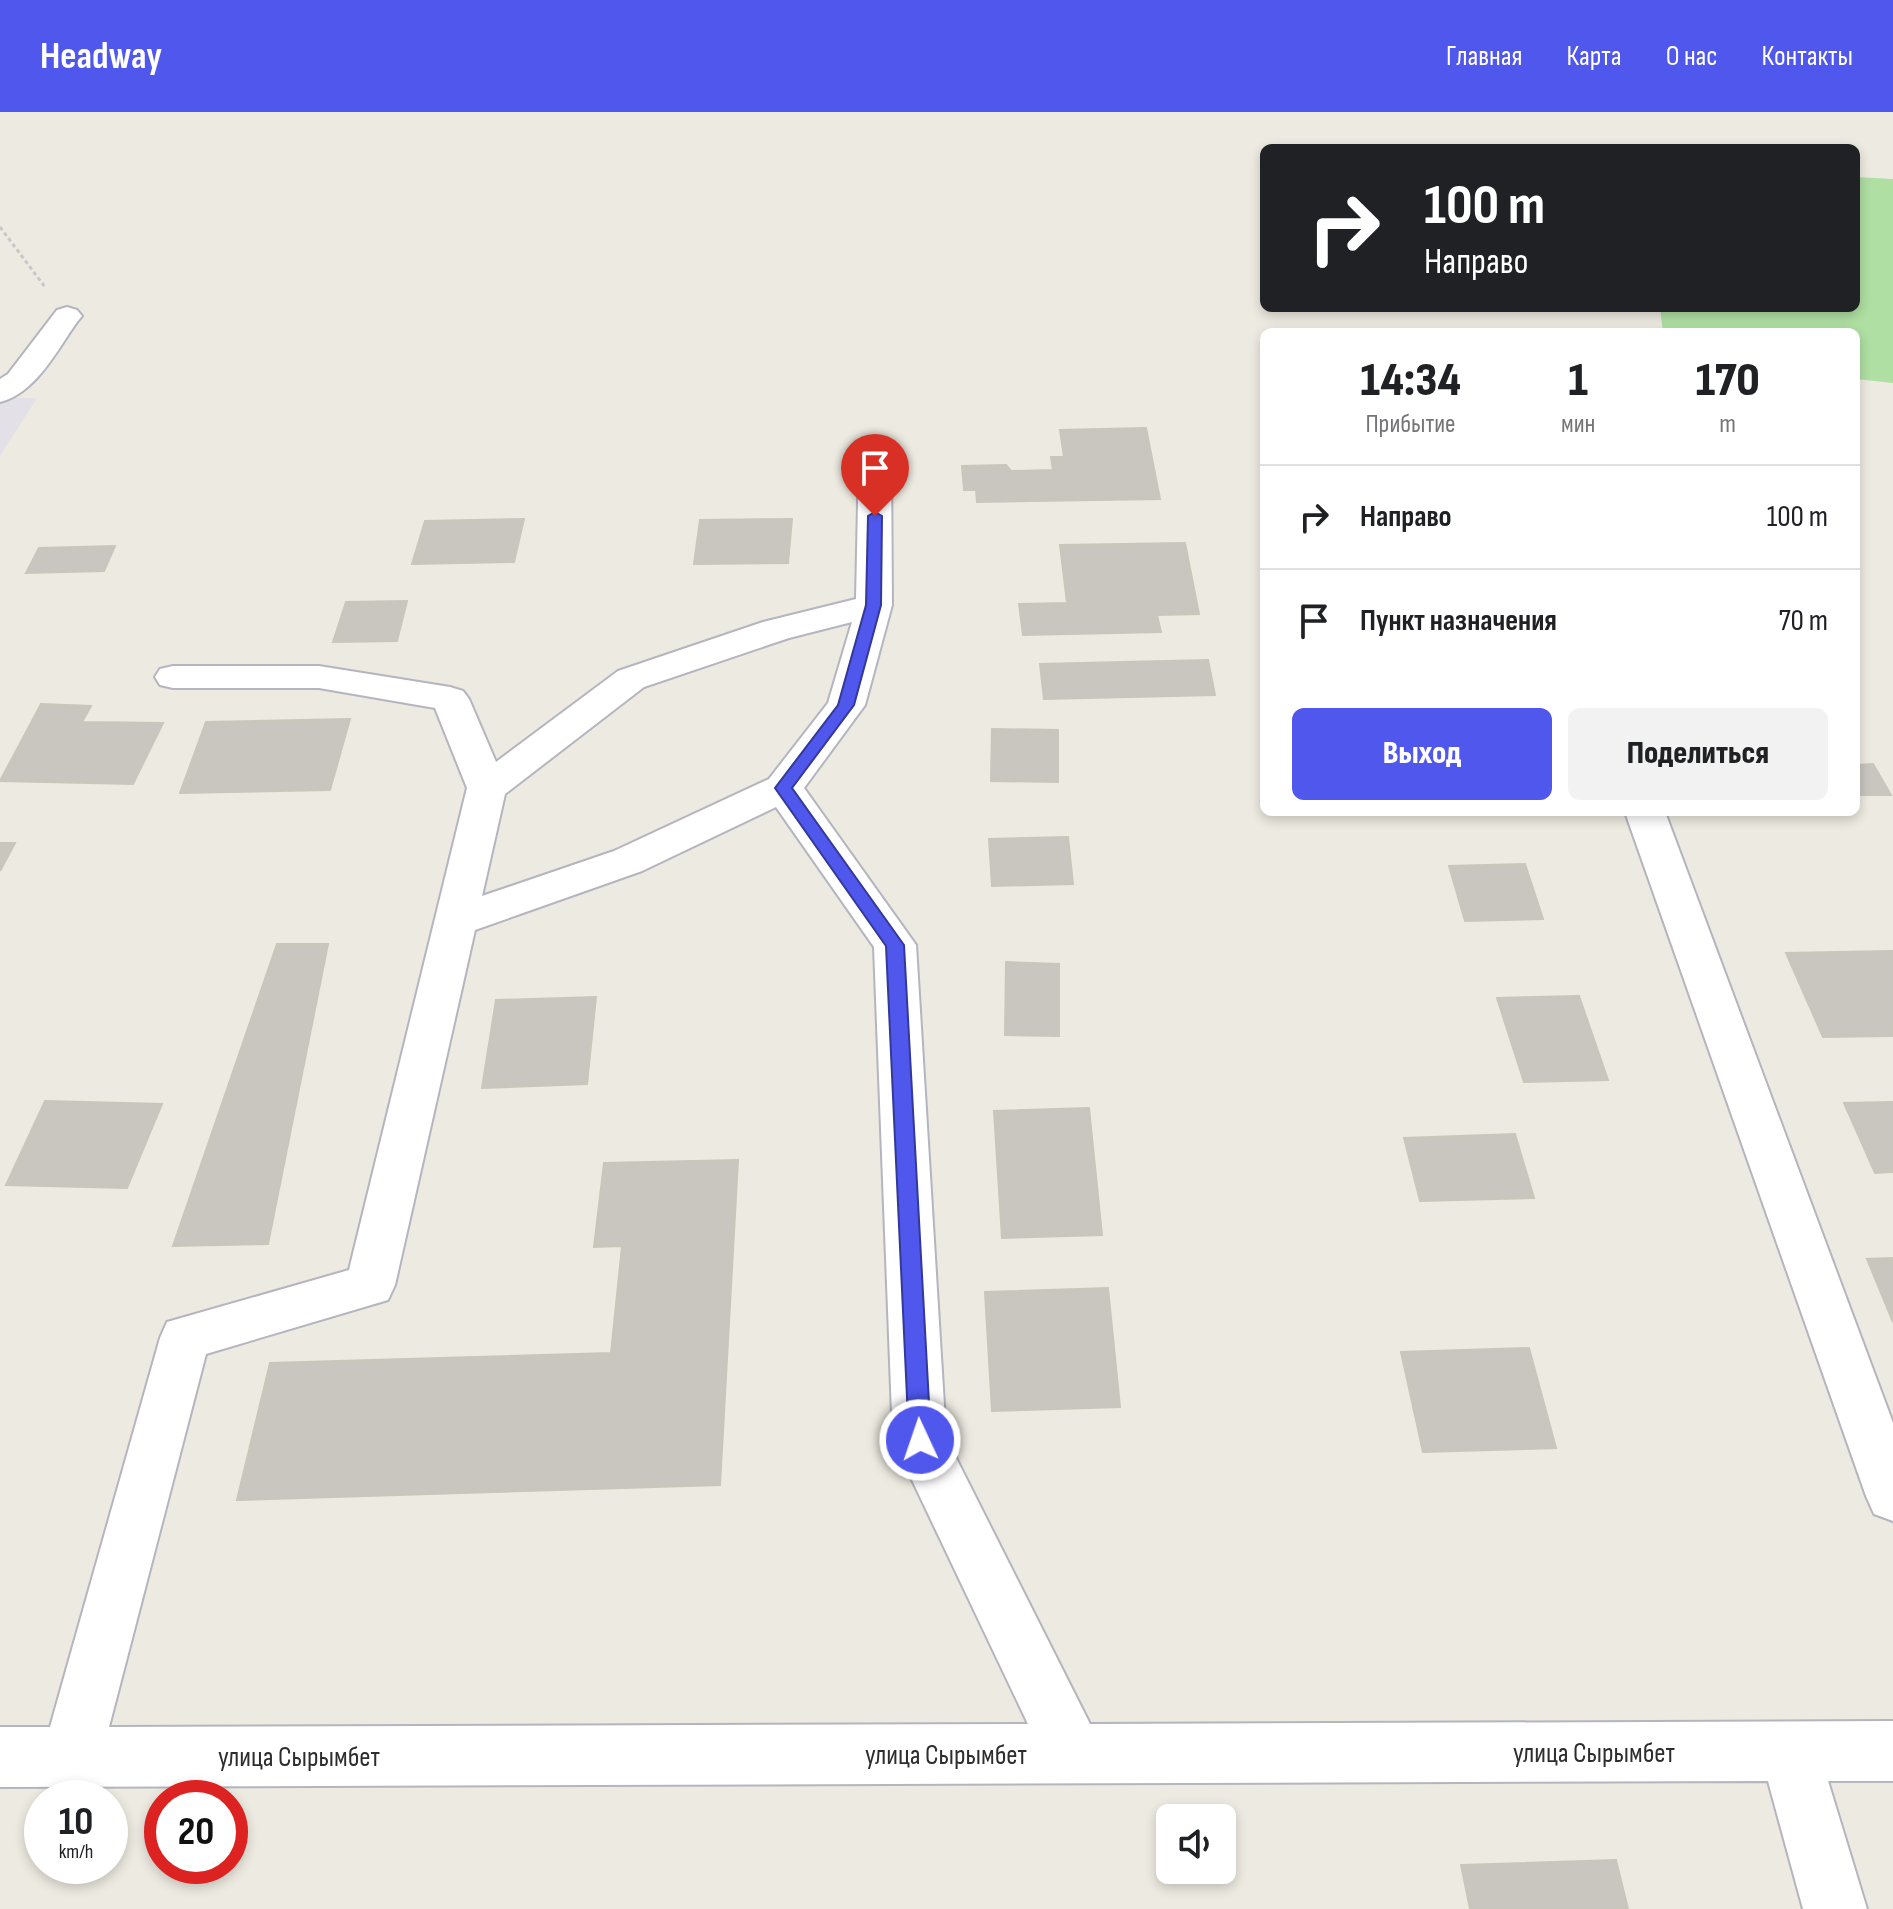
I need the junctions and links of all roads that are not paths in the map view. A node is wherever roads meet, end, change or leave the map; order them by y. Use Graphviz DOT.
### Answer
graph roads {
  1 [pos="67,316"];
  2 [pos="0,393"];
  3 [pos="875,456"];
  4 [pos="874,605"];
  5 [pos="173,677"];
  6 [pos="487,788"];
  7 [pos="783,788"];
  8 [pos="1646,816"];
  9 [pos="456,921"];
  10 [pos="1893,1496"];
  11 [pos="1789,1751"];
  12 [pos="1893,1751"];
  13 [pos="1073,1754"];
  14 [pos="0,1757"];
  15 [pos="71,1757"];
  16 [pos="1835,1909"];
  1 -- 2 [label="street"];
  3 -- 4 [label="street"];
  4 -- 6 [label="street"];
  4 -- 7 [label="street"];
  5 -- 6 [label="street"];
  6 -- 9 [label="street"];
  7 -- 9 [label="street"];
  7 -- 13 [label="street"];
  8 -- 10 [label="street"];
  9 -- 15 [label="street"];
  11 -- 12 [label="street, улица Сырымбет"];
  11 -- 13 [label="street, улица Сырымбет"];
  11 -- 16 [label="street"];
  13 -- 15 [label="street, улица Сырымбет"];
  14 -- 15 [label="street, улица Сырымбет"];
}
